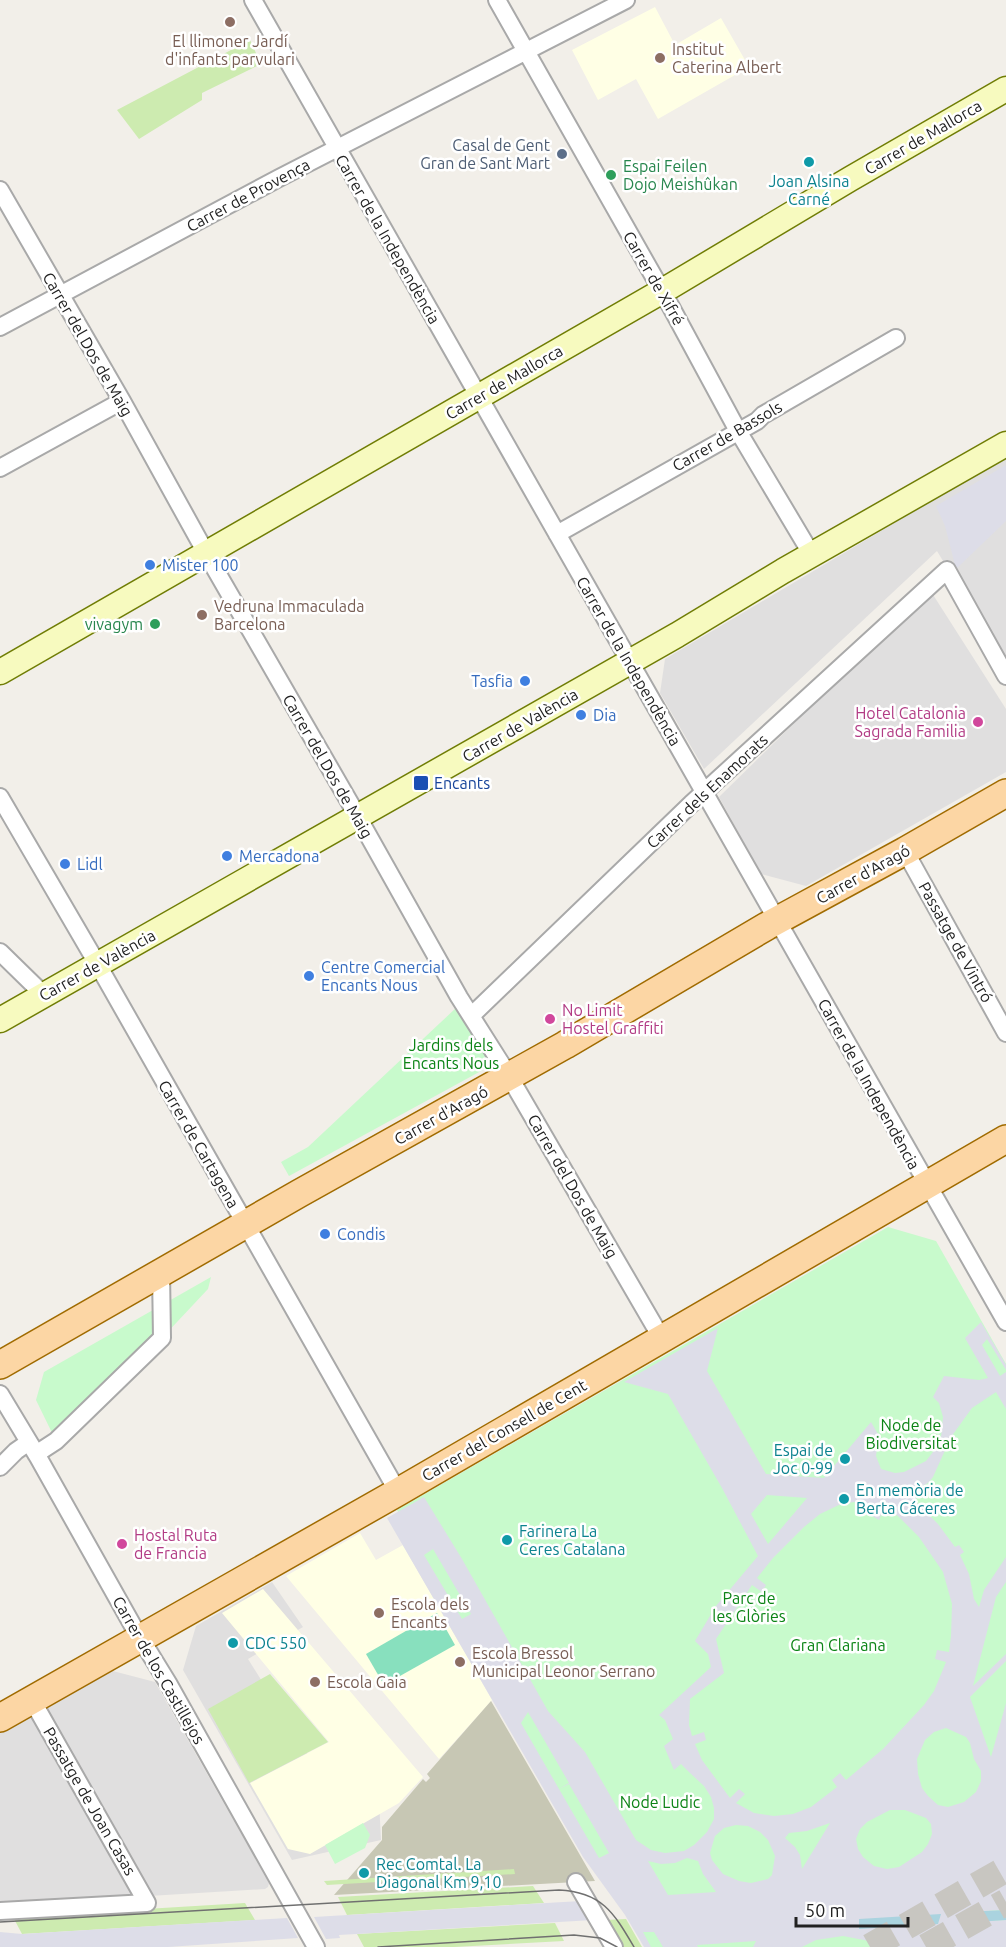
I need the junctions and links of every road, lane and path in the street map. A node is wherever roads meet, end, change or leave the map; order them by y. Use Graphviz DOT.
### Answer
graph roads {
  1 [pos="253,0"];
  2 [pos="497,0"];
  3 [pos="626,0"];
  4 [pos="526,51"];
  5 [pos="1006,89"];
  6 [pos="336,148"];
  7 [pos="0,190"];
  8 [pos="662,291"];
  9 [pos="60,295"];
  10 [pos="0,327"];
  11 [pos="896,338"];
  12 [pos="478,397"];
  13 [pos="122,401"];
  14 [pos="738,431"];
  15 [pos="1006,444"];
  16 [pos="0,468"];
  17 [pos="557,534"];
  18 [pos="206,554"];
  19 [pos="812,555"];
  20 [pos="630,662"];
  21 [pos="0,672"];
  22 [pos="1006,676"];
  23 [pos="705,793"];
  24 [pos="1006,793"];
  25 [pos="0,797"];
  26 [pos="358,817"];
  27 [pos="905,851"];
  28 [pos="777,920"];
  29 [pos="0,952"];
  30 [pos="98,965"];
  31 [pos="44,995"];
  32 [pos="471,1016"];
  33 [pos="0,1020"];
  34 [pos="1006,1033"];
  35 [pos="509,1076"];
  36 [pos="1006,1139"];
  37 [pos="927,1185"];
  38 [pos="245,1224"];
  39 [pos="161,1272"];
  40 [pos="1006,1322"];
  41 [pos="662,1339"];
  42 [pos="0,1365"];
  43 [pos="0,1394"];
  44 [pos="33,1448"];
  45 [pos="0,1467"];
  46 [pos="398,1492"];
  47 [pos="141,1638"];
  48 [pos="32,1700"];
  49 [pos="0,1718"];
  50 [pos="580,1887"];
  51 [pos="0,1911"];
  52 [pos="316,1947"];
  53 [pos="614,1947"];
  1 -- 6 [label="street, Carrer de la Independència"];
  2 -- 4 [label="street, Carrer de Xifré"];
  3 -- 4 [label="street, Carrer de Provença"];
  4 -- 6 [label="street, Carrer de Provença"];
  4 -- 8 [label="street, Carrer de Xifré"];
  5 -- 8 [label="main road, Carrer de Mallorca"];
  6 -- 9 [label="street, Carrer de Provença"];
  6 -- 12 [label="street, Carrer de la Independència"];
  7 -- 9 [label="street, Carrer del Dos de Maig"];
  8 -- 12 [label="main road, Carrer de Mallorca"];
  8 -- 14 [label="street, Carrer de Xifré"];
  9 -- 10 [label="street, Carrer de Provença"];
  9 -- 13 [label="street, Carrer del Dos de Maig"];
  11 -- 14 [label="street, Carrer de Bassols"];
  12 -- 17 [label="street, Carrer de la Independència"];
  12 -- 18 [label="main road, Carrer de Mallorca"];
  13 -- 16 [label="street"];
  13 -- 18 [label="street, Carrer del Dos de Maig"];
  14 -- 17 [label="street, Carrer de Bassols"];
  14 -- 19 [label="street, Carrer de Xifré"];
  15 -- 19 [label="main road, Carrer de València"];
  17 -- 20 [label="street, Carrer de la Independència"];
  18 -- 21 [label="main road, Carrer de Mallorca"];
  18 -- 26 [label="street, Carrer del Dos de Maig"];
  19 -- 20 [label="main road, Carrer de València"];
  20 -- 23 [label="street, Carrer de la Independència"];
  20 -- 26 [label="main road, Carrer de València"];
  22 -- 23 [label="street, Carrer dels Enamorats"];
  23 -- 28 [label="street, Carrer de la Independència"];
  23 -- 32 [label="street, Carrer dels Enamorats"];
  24 -- 27 [label="main road, Carrer d'Aragó"];
  25 -- 30 [label="street, Carrer de Cartagena"];
  26 -- 30 [label="main road, Carrer de València"];
  26 -- 32 [label="street, Carrer del Dos de Maig"];
  27 -- 28 [label="main road, Carrer d'Aragó"];
  27 -- 34 [label="street, Passatge de Vintró"];
  28 -- 35 [label="main road, Carrer d'Aragó"];
  28 -- 37 [label="street, Carrer de la Independència"];
  29 -- 31 [label="street"];
  30 -- 31 [label="main road, Carrer de València"];
  30 -- 38 [label="street, Carrer de Cartagena"];
  31 -- 33 [label="main road, Carrer de València"];
  32 -- 35 [label="street, Carrer del Dos de Maig"];
  35 -- 38 [label="main road, Carrer d'Aragó"];
  35 -- 41 [label="street, Carrer del Dos de Maig"];
  36 -- 37 [label="main road, Carrer del Consell de Cent"];
  37 -- 40 [label="street, Carrer de la Independència"];
  37 -- 41 [label="main road, Carrer del Consell de Cent"];
  38 -- 39 [label="main road, Carrer d'Aragó"];
  38 -- 46 [label="street, Carrer de Cartagena"];
  39 -- 42 [label="main road, Carrer d'Aragó"];
  39 -- 44 [label="street"];
  41 -- 46 [label="main road, Carrer del Consell de Cent"];
  43 -- 44 [label="street, Carrer de los Castillejos"];
  44 -- 45 [label="street"];
  44 -- 47 [label="street, Carrer de los Castillejos"];
  46 -- 47 [label="main road, Carrer del Consell de Cent"];
  47 -- 48 [label="main road, Carrer del Consell de Cent"];
  47 -- 52 [label="street, Carrer de los Castillejos"];
  48 -- 49 [label="main road, Carrer del Consell de Cent"];
  48 -- 51 [label="street, Passatge de Joan Casas"];
  50 -- 53 [label="street"];
}
